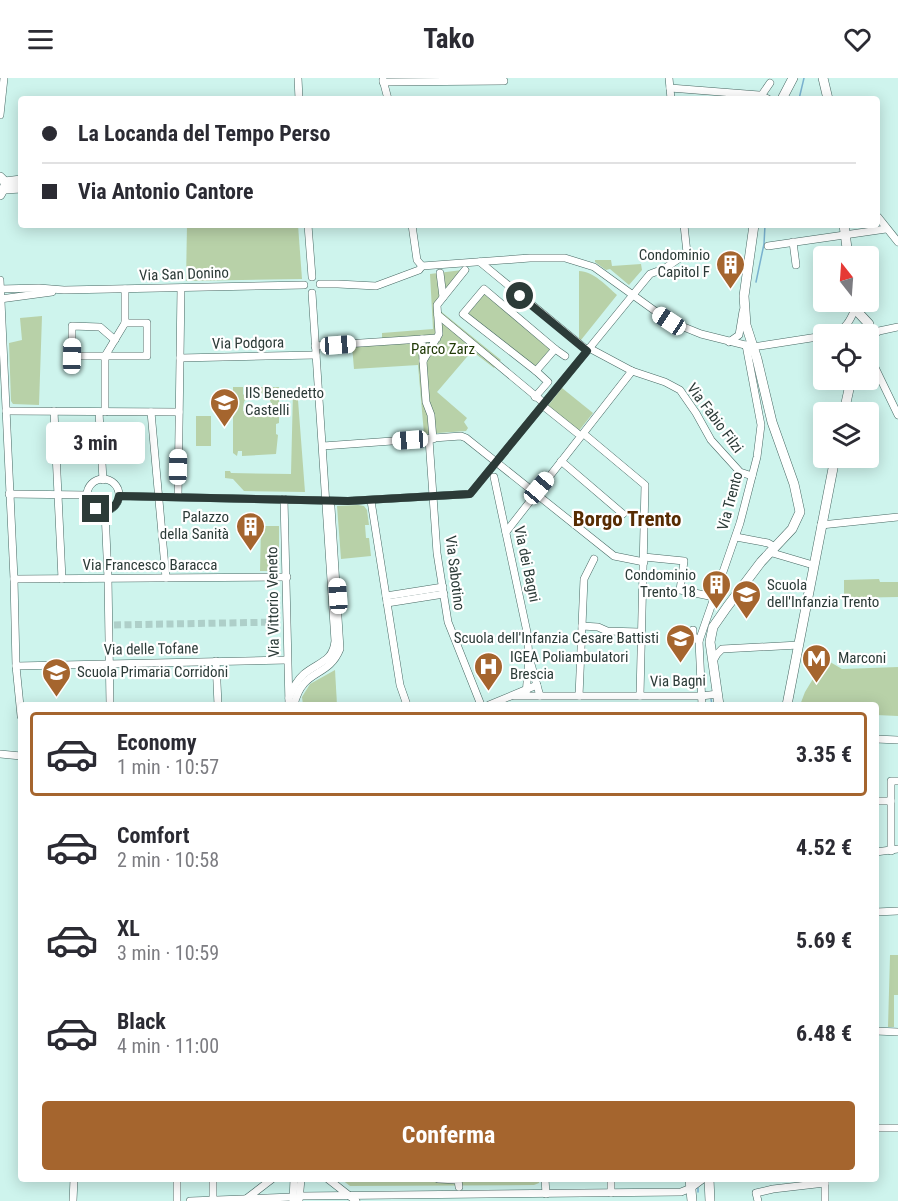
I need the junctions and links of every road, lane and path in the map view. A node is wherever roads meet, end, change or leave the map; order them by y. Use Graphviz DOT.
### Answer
graph roads {
  1 [pos="4,78"];
  2 [pos="298,78"];
  3 [pos="669,78"];
  4 [pos="793,78"];
  5 [pos="823,78"];
  6 [pos="383,80"];
  7 [pos="504,81"];
  8 [pos="770,83"];
  9 [pos="670,88"];
  10 [pos="299,96"];
  11 [pos="387,96"];
  12 [pos="671,96"];
  13 [pos="754,96"];
  14 [pos="764,96"];
  15 [pos="784,96"];
  16 [pos="827,96"];
  17 [pos="0,115"];
  18 [pos="18,181"];
  19 [pos="1,186"];
  20 [pos="18,188"];
  21 [pos="880,220"];
  22 [pos="308,228"];
  23 [pos="412,228"];
  24 [pos="684,228"];
  25 [pos="754,228"];
  26 [pos="886,229"];
  27 [pos="845,230"];
  28 [pos="793,242"];
  29 [pos="898,242"];
  30 [pos="768,246"];
  31 [pos="847,246"];
  32 [pos="482,262"];
  33 [pos="796,265"];
  34 [pos="422,266"];
  35 [pos="465,270"];
  36 [pos="440,273"];
  37 [pos="312,277"];
  38 [pos="0,280"];
  39 [pos="304,285"];
  40 [pos="320,285"];
  41 [pos="181,288"];
  42 [pos="0,289"];
  43 [pos="125,289"];
  44 [pos="64,290"];
  45 [pos="746,291"];
  46 [pos="312,293"];
  47 [pos="633,295"];
  48 [pos="443,297"];
  49 [pos="0,299"];
  50 [pos="744,305"];
  51 [pos="438,315"];
  52 [pos="125,323"];
  53 [pos="898,327"];
  54 [pos="879,331"];
  55 [pos="437,338"];
  56 [pos="813,338"];
  57 [pos="422,339"];
  58 [pos="115,340"];
  59 [pos="729,342"];
  60 [pos="315,346"];
  61 [pos="753,346"];
  62 [pos="555,349"];
  63 [pos="588,349"];
  64 [pos="316,355"];
  65 [pos="105,356"];
  66 [pos="565,356"];
  67 [pos="180,358"];
  68 [pos="423,361"];
  69 [pos="536,371"];
  70 [pos="632,371"];
  71 [pos="879,376"];
  72 [pos="535,397"];
  73 [pos="543,404"];
  74 [pos="763,408"];
  75 [pos="6,411"];
  76 [pos="54,411"];
  77 [pos="102,412"];
  78 [pos="151,412"];
  79 [pos="179,412"];
  80 [pos="898,415"];
  81 [pos="580,433"];
  82 [pos="431,439"];
  83 [pos="323,446"];
  84 [pos="4,460"];
  85 [pos="496,461"];
  86 [pos="561,461"];
  87 [pos="833,468"];
  88 [pos="752,476"];
  89 [pos="494,477"];
  90 [pos="103,480"];
  91 [pos="535,493"];
  92 [pos="9,494"];
  93 [pos="59,495"];
  94 [pos="88,495"];
  95 [pos="119,496"];
  96 [pos="159,496"];
  97 [pos="434,496"];
  98 [pos="178,497"];
  99 [pos="284,499"];
  100 [pos="327,500"];
  101 [pos="371,501"];
  102 [pos="105,511"];
  103 [pos="623,514"];
  104 [pos="898,517"];
  105 [pos="821,525"];
  106 [pos="506,532"];
  107 [pos="736,537"];
  108 [pos="772,549"];
  109 [pos="594,559"];
  110 [pos="644,560"];
  111 [pos="813,565"];
  112 [pos="287,577"];
  113 [pos="108,578"];
  114 [pos="166,578"];
  115 [pos="14,579"];
  116 [pos="62,579"];
  117 [pos="443,590"];
  118 [pos="714,597"];
  119 [pos="386,599"];
  120 [pos="582,626"];
  121 [pos="693,630"];
  122 [pos="639,632"];
  123 [pos="699,641"];
  124 [pos="799,645"];
  125 [pos="529,657"];
  126 [pos="287,660"];
  127 [pos="216,661"];
  128 [pos="713,661"];
  129 [pos="108,663"];
  130 [pos="16,666"];
  131 [pos="537,686"];
  132 [pos="526,692"];
  133 [pos="718,694"];
  134 [pos="540,696"];
  135 [pos="579,696"];
  136 [pos="640,696"];
  137 [pos="701,696"];
  138 [pos="20,702"];
  139 [pos="110,702"];
  140 [pos="219,702"];
  141 [pos="289,702"];
  142 [pos="295,702"];
  143 [pos="406,702"];
  144 [pos="480,702"];
  145 [pos="497,702"];
  146 [pos="702,702"];
  147 [pos="719,702"];
  148 [pos="788,702"];
  149 [pos="879,739"];
  150 [pos="898,740"];
  151 [pos="18,752"];
  152 [pos="0,754"];
  153 [pos="13,754"];
  154 [pos="18,755"];
  155 [pos="898,781"];
  156 [pos="879,801"];
  157 [pos="891,801"];
  158 [pos="894,820"];
  159 [pos="895,850"];
  160 [pos="879,852"];
  161 [pos="898,911"];
  162 [pos="879,912"];
  163 [pos="879,1031"];
  164 [pos="898,1032"];
  165 [pos="879,1128"];
  166 [pos="898,1128"];
  167 [pos="74,1182"];
  168 [pos="177,1182"];
  169 [pos="213,1182"];
  170 [pos="268,1182"];
  171 [pos="294,1182"];
  172 [pos="300,1182"];
  173 [pos="332,1182"];
  174 [pos="545,1182"];
  175 [pos="611,1182"];
  176 [pos="709,1182"];
  177 [pos="819,1182"];
  178 [pos="825,1182"];
  179 [pos="691,1183"];
  180 [pos="611,1193"];
  181 [pos="459,1194"];
  182 [pos="546,1194"];
  183 [pos="349,1196"];
  184 [pos="246,1199"];
  185 [pos="296,1199"];
  186 [pos="73,1201"];
  187 [pos="177,1201"];
  188 [pos="190,1201"];
  189 [pos="213,1201"];
  190 [pos="356,1201"];
  191 [pos="692,1201"];
  192 [pos="710,1201"];
  193 [pos="758,1201"];
  194 [pos="825,1201"];
  1 -- 17 [label="street"];
  2 -- 10 [label="street"];
  3 -- 9 [label="street"];
  4 -- 15 [label="main road"];
  5 -- 16 [label="main road"];
  6 -- 7 [label="street"];
  6 -- 11 [label="street"];
  8 -- 14 [label="street"];
  9 -- 12 [label="street"];
  9 -- 13 [label="street"];
  18 -- 19 [label="main road"];
  19 -- 20 [label="main road"];
  21 -- 26 [label="street"];
  22 -- 37 [label="street"];
  23 -- 34 [label="street"];
  24 -- 47 [label="street"];
  25 -- 45 [label="main road"];
  26 -- 27 [label="street"];
  26 -- 29 [label="street"];
  27 -- 28 [label="street"];
  27 -- 31 [label="main road"];
  28 -- 30 [label="street"];
  28 -- 33 [label="street"];
  32 -- 34 [label="street"];
  32 -- 47 [label="street"];
  32 -- 63 [label="street, Via Fabio Filzi"];
  34 -- 40 [label="street"];
  35 -- 48 [label="street"];
  36 -- 48 [label="street"];
  37 -- 39 [label="street"];
  37 -- 40 [label="street"];
  38 -- 42 [label="street"];
  39 -- 41 [label="street, Via San Donino"];
  39 -- 46 [label="street"];
  40 -- 46 [label="street"];
  41 -- 43 [label="street, Via San Donino"];
  41 -- 67 [label="street"];
  42 -- 44 [label="street, Via San Donino"];
  42 -- 49 [label="street"];
  43 -- 44 [label="street, Via San Donino"];
  43 -- 52 [label="street"];
  44 -- 49 [label="street, Via San Donino"];
  45 -- 50 [label="main road"];
  45 -- 61 [label="main road"];
  46 -- 60 [label="street"];
  47 -- 59 [label="street"];
  47 -- 63 [label="street"];
  48 -- 51 [label="street"];
  49 -- 75 [label="street"];
  50 -- 59 [label="street"];
  50 -- 61 [label="main road"];
  51 -- 55 [label="street"];
  51 -- 72 [label="street"];
  52 -- 58 [label="street"];
  52 -- 65 [label="street"];
  53 -- 54 [label="street"];
  55 -- 57 [label="street"];
  55 -- 68 [label="street"];
  56 -- 61 [label="street"];
  57 -- 60 [label="street"];
  57 -- 68 [label="street, Via Sabotino"];
  58 -- 65 [label="street"];
  58 -- 65 [label="street"];
  59 -- 61 [label="street"];
  60 -- 64 [label="street"];
  61 -- 74 [label="main road"];
  62 -- 66 [label="street"];
  62 -- 69 [label="street"];
  62 -- 69 [label="street"];
  63 -- 70 [label="street, Via Fabio Filzi"];
  63 -- 73 [label="street"];
  64 -- 67 [label="street, Via Podgora"];
  64 -- 83 [label="street"];
  65 -- 77 [label="street"];
  67 -- 79 [label="street"];
  68 -- 82 [label="street, Via Sabotino"];
  69 -- 72 [label="street"];
  70 -- 81 [label="street"];
  70 -- 88 [label="street, Via Fabio Filzi"];
  71 -- 80 [label="street"];
  72 -- 73 [label="street"];
  73 -- 81 [label="street"];
  73 -- 85 [label="street"];
  74 -- 88 [label="street, Via Trento"];
  74 -- 108 [label="main road"];
  75 -- 76 [label="street"];
  75 -- 84 [label="street"];
  76 -- 77 [label="street"];
  76 -- 93 [label="street"];
  77 -- 78 [label="street"];
  77 -- 90 [label="street"];
  78 -- 79 [label="street"];
  78 -- 96 [label="street"];
  79 -- 98 [label="street"];
  81 -- 86 [label="street"];
  81 -- 110 [label="street"];
  82 -- 83 [label="street"];
  82 -- 85 [label="street"];
  82 -- 97 [label="street, Via Sabotino"];
  83 -- 100 [label="street"];
  84 -- 92 [label="street"];
  85 -- 91 [label="street"];
  85 -- 97 [label="street"];
  86 -- 91 [label="street"];
  86 -- 103 [label="street"];
  87 -- 105 [label="main road"];
  88 -- 107 [label="street, Via Trento"];
  89 -- 106 [label="street, Via dei Bagni"];
  90 -- 94 [label="street"];
  90 -- 95 [label="street"];
  91 -- 106 [label="street"];
  91 -- 110 [label="street"];
  92 -- 93 [label="street"];
  92 -- 115 [label="street"];
  93 -- 94 [label="street"];
  93 -- 116 [label="street"];
  94 -- 102 [label="street"];
  95 -- 96 [label="street"];
  95 -- 102 [label="street"];
  96 -- 98 [label="street"];
  96 -- 114 [label="street"];
  97 -- 101 [label="street"];
  97 -- 117 [label="street, Via Sabotino"];
  98 -- 99 [label="street"];
  99 -- 100 [label="street"];
  99 -- 112 [label="street, Via Vittorio Veneto"];
  100 -- 101 [label="street"];
  100 -- 141 [label="street"];
  100 -- 142 [label="street"];
  101 -- 119 [label="street"];
  102 -- 113 [label="street"];
  104 -- 105 [label="street"];
  105 -- 111 [label="main road"];
  106 -- 125 [label="street, Via dei Bagni"];
  107 -- 108 [label="street"];
  107 -- 118 [label="street, Via Trento"];
  108 -- 111 [label="street"];
  108 -- 128 [label="main road"];
  109 -- 120 [label="street"];
  110 -- 118 [label="street"];
  110 -- 136 [label="street"];
  111 -- 124 [label="main road"];
  112 -- 114 [label="street, Via Francesco Baracca"];
  112 -- 126 [label="street, Via Vittorio Veneto"];
  113 -- 114 [label="street, Via Francesco Baracca"];
  113 -- 116 [label="street, Via Francesco Baracca"];
  113 -- 129 [label="street"];
  115 -- 116 [label="street, Via Francesco Baracca"];
  115 -- 130 [label="street"];
  117 -- 119 [label="street"];
  117 -- 144 [label="street, Via Sabotino"];
  118 -- 123 [label="street, Via Trento"];
  119 -- 143 [label="street"];
  120 -- 122 [label="street"];
  120 -- 135 [label="street"];
  121 -- 123 [label="street, Via Trento"];
  123 -- 137 [label="street, Via Trento"];
  124 -- 128 [label="street"];
  124 -- 148 [label="main road"];
  125 -- 131 [label="street, Via dei Bagni"];
  125 -- 132 [label="street, Via dei Bagni"];
  126 -- 127 [label="street, Via delle Tofane"];
  126 -- 141 [label="street, Via Vittorio Veneto"];
  127 -- 129 [label="street, Via delle Tofane"];
  127 -- 140 [label="street"];
  128 -- 133 [label="main road"];
  129 -- 130 [label="street, Via delle Tofane"];
  129 -- 139 [label="street"];
  130 -- 138 [label="street"];
  131 -- 132 [label="street"];
  131 -- 134 [label="street, Via dei Bagni"];
  132 -- 134 [label="street"];
  132 -- 145 [label="street"];
  133 -- 137 [label="street, Via Bagni"];
  133 -- 147 [label="main road"];
  134 -- 135 [label="street"];
  135 -- 136 [label="street"];
  136 -- 137 [label="street, Via Bagni"];
  137 -- 146 [label="street, Via Trento"];
  149 -- 150 [label="street"];
  151 -- 153 [label="street"];
  152 -- 153 [label="street"];
  153 -- 154 [label="street"];
  155 -- 157 [label="street"];
  156 -- 157 [label="street"];
  157 -- 158 [label="street"];
  158 -- 159 [label="street"];
  159 -- 160 [label="street"];
  161 -- 162 [label="street"];
  163 -- 164 [label="street"];
  165 -- 166 [label="street"];
  167 -- 186 [label="street"];
  168 -- 187 [label="street"];
  169 -- 189 [label="street"];
  170 -- 184 [label="street"];
  171 -- 185 [label="street"];
  172 -- 185 [label="street"];
  173 -- 183 [label="street"];
  174 -- 182 [label="street"];
  175 -- 180 [label="street"];
  176 -- 192 [label="main road"];
  177 -- 193 [label="street"];
  178 -- 194 [label="street"];
  179 -- 180 [label="street"];
  179 -- 191 [label="main road"];
  180 -- 182 [label="street"];
  181 -- 182 [label="street"];
  181 -- 183 [label="street"];
  183 -- 185 [label="street"];
  183 -- 190 [label="street"];
  184 -- 185 [label="street"];
  184 -- 189 [label="street"];
  188 -- 189 [label="street"];
}
